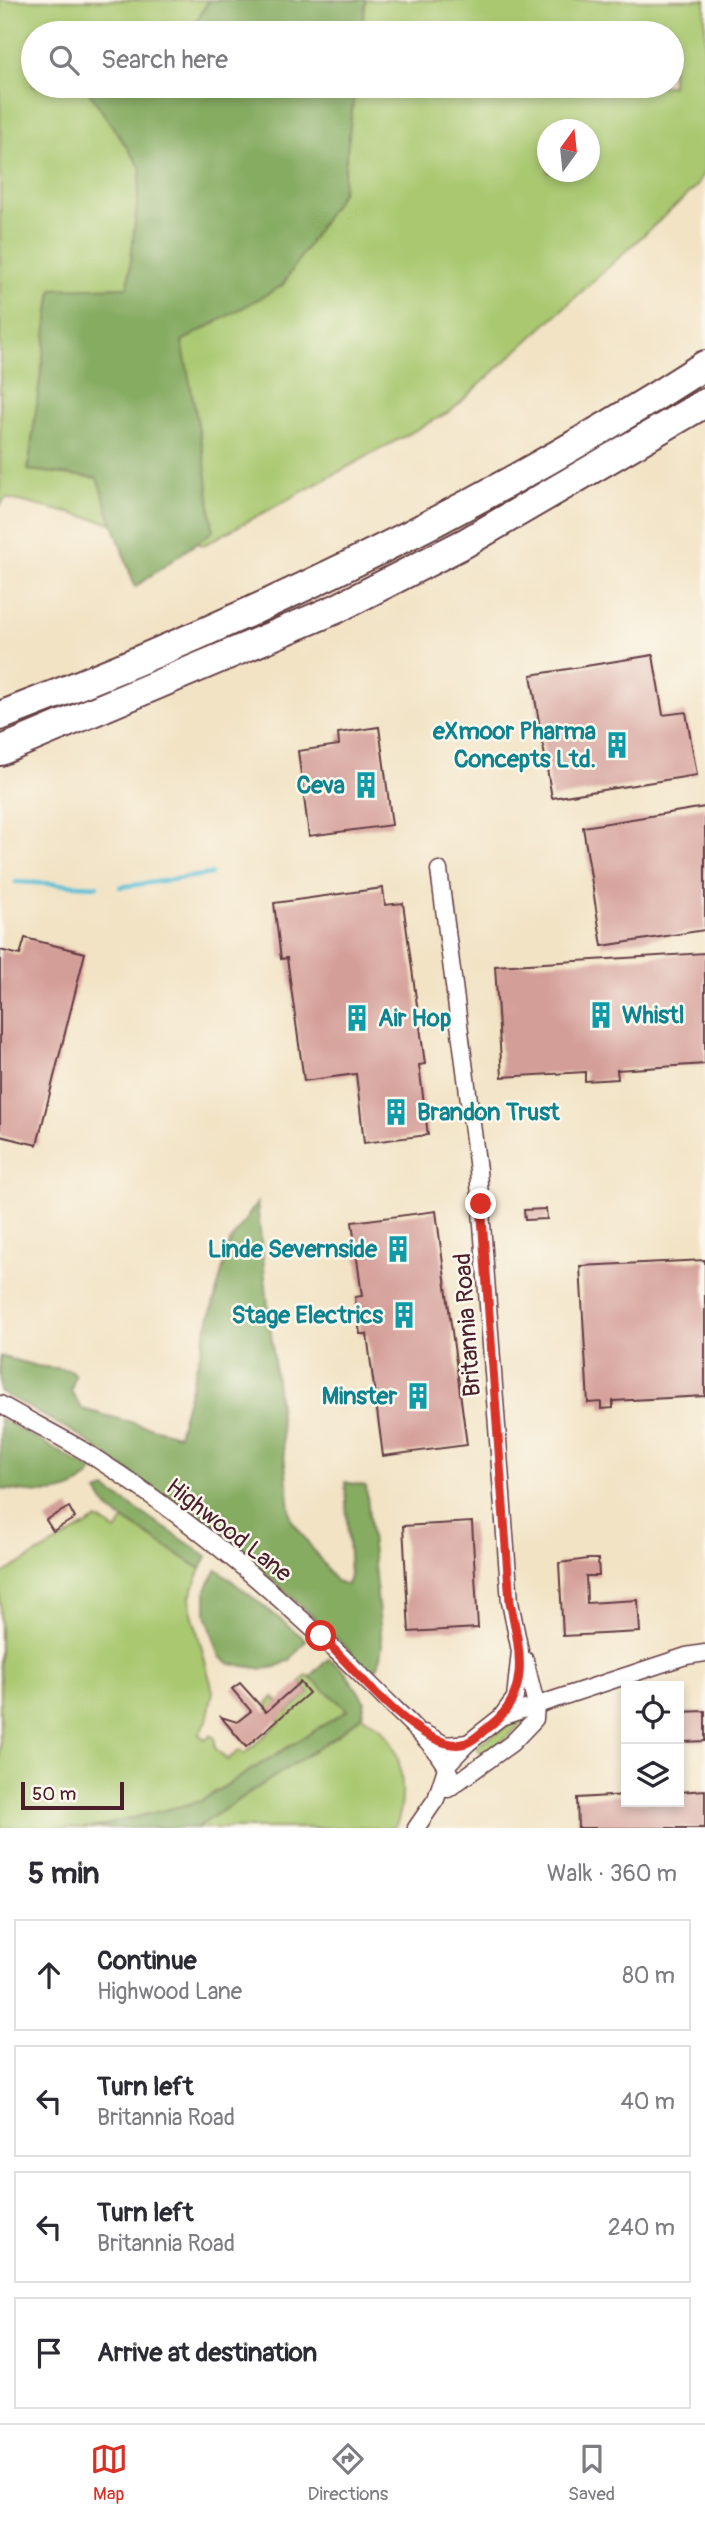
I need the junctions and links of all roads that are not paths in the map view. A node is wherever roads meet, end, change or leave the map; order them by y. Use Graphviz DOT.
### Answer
graph roads {
  1 [pos="705,365"];
  2 [pos="705,403"];
  3 [pos="0,716"];
  4 [pos="0,751"];
  5 [pos="439,870"];
  6 [pos="0,1404"];
  7 [pos="520,1651"];
  8 [pos="705,1653"];
  9 [pos="536,1704"];
  10 [pos="501,1717"];
  11 [pos="407,1721"];
  12 [pos="468,1743"];
  13 [pos="447,1765"];
  14 [pos="454,1784"];
  15 [pos="436,1799"];
  16 [pos="416,1828"];
  1 -- 3 [label="highway"];
  2 -- 4 [label="highway"];
  5 -- 7 [label="street, Britannia Road"];
  6 -- 11 [label="street, Highwood Lane"];
  7 -- 9 [label="street, Britannia Road"];
  7 -- 10 [label="street, Britannia Road"];
  8 -- 9 [label="street"];
  9 -- 10 [label="street, Britannia Road"];
  9 -- 14 [label="street"];
  10 -- 12 [label="street, Britannia Road"];
  11 -- 12 [label="street, Highwood Lane"];
  11 -- 13 [label="street, Highwood Lane"];
  12 -- 13 [label="street, Britannia Road"];
  13 -- 14 [label="street, Highwood Lane"];
  13 -- 15 [label="street"];
  14 -- 15 [label="street"];
  15 -- 16 [label="street"];
}
